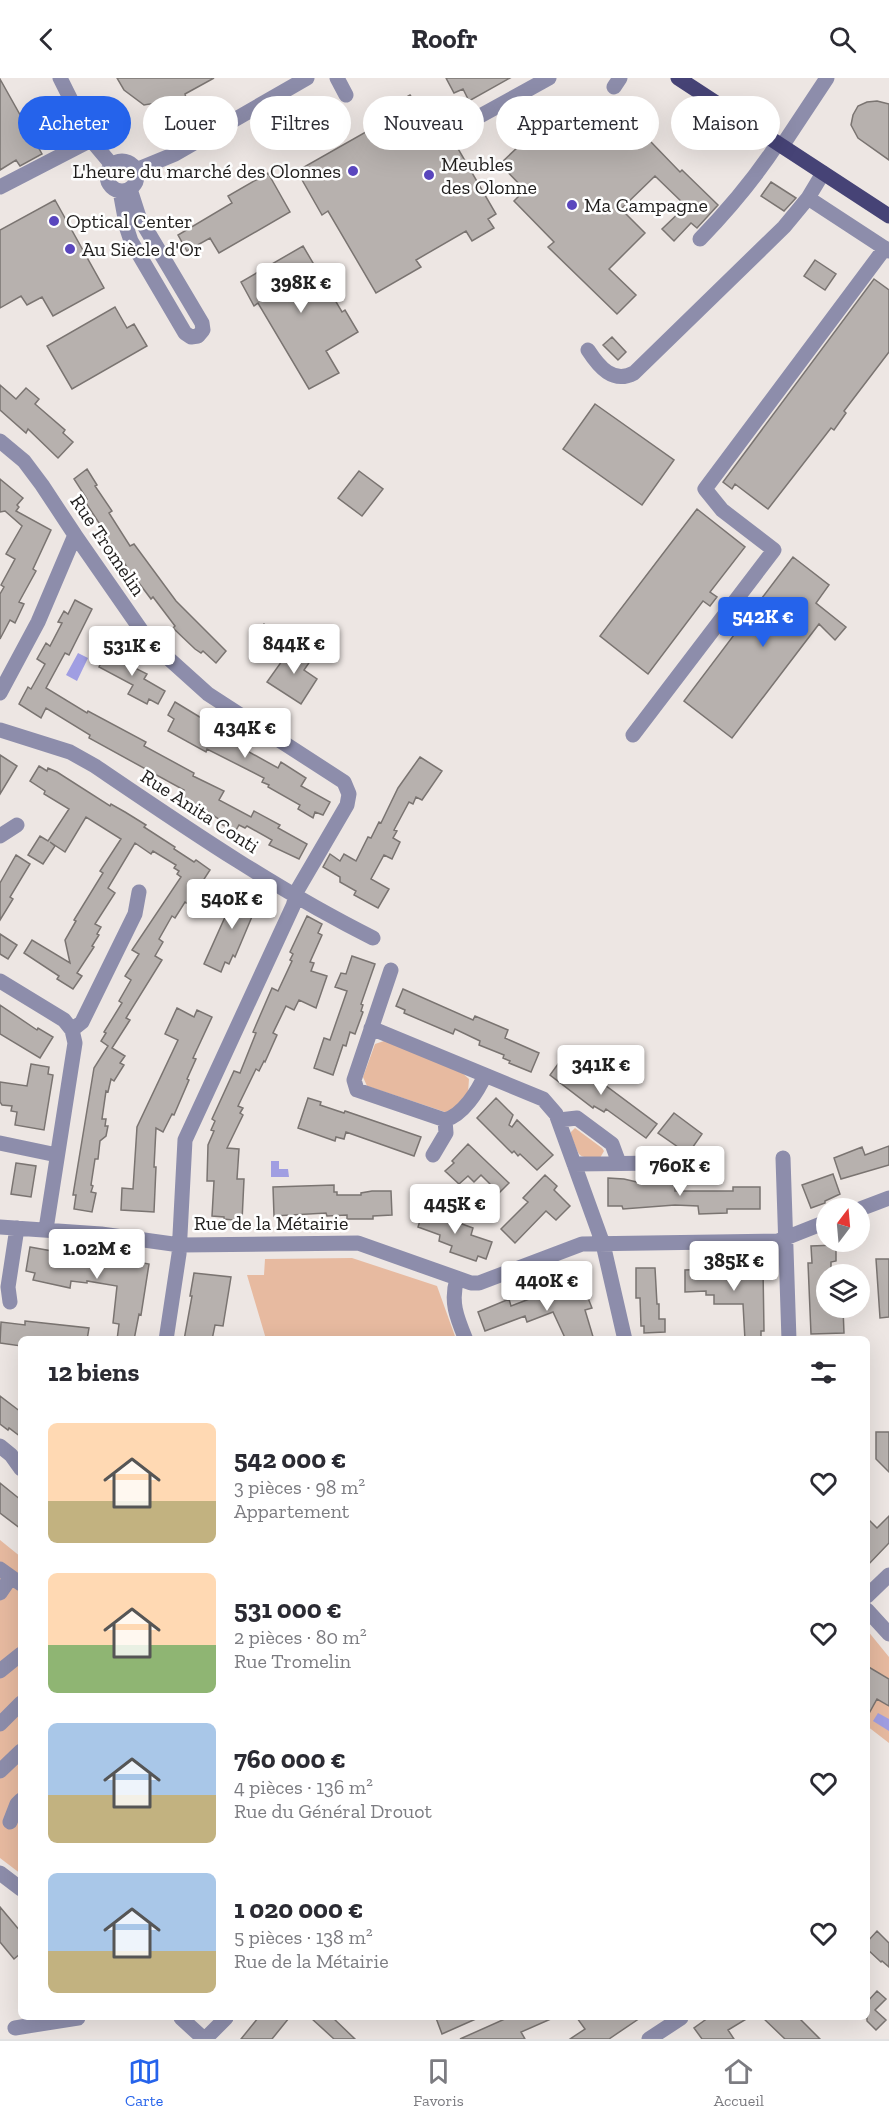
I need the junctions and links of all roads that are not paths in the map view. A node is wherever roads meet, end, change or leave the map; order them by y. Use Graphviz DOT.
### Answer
graph roads {
  1 [pos="60,78"];
  2 [pos="307,78"];
  3 [pos="337,78"];
  4 [pos="549,78"];
  5 [pos="678,78"];
  6 [pos="827,78"];
  7 [pos="346,95"];
  8 [pos="69,96"];
  9 [pos="276,96"];
  10 [pos="705,96"];
  11 [pos="250,111"];
  12 [pos="484,114"];
  13 [pos="780,145"];
  14 [pos="72,150"];
  15 [pos="99,150"];
  16 [pos="776,150"];
  17 [pos="111,165"];
  18 [pos="136,170"];
  19 [pos="823,173"];
  20 [pos="0,187"];
  21 [pos="125,190"];
  22 [pos="808,198"];
  23 [pos="889,216"];
  24 [pos="700,239"];
  25 [pos="887,250"];
  26 [pos="588,350"];
  27 [pos="0,441"];
  28 [pos="75,535"];
  29 [pos="0,693"];
  30 [pos="0,730"];
  31 [pos="633,735"];
  32 [pos="17,825"];
  33 [pos="0,836"];
  34 [pos="139,892"];
  35 [pos="296,897"];
  36 [pos="373,938"];
  37 [pos="391,970"];
  38 [pos="0,981"];
  39 [pos="371,1028"];
  40 [pos="72,1030"];
  41 [pos="485,1075"];
  42 [pos="445,1120"];
  43 [pos="559,1120"];
  44 [pos="0,1143"];
  45 [pos="57,1155"];
  46 [pos="433,1155"];
  47 [pos="783,1158"];
  48 [pos="619,1163"];
  49 [pos="664,1163"];
  50 [pos="574,1164"];
  51 [pos="889,1198"];
  52 [pos="870,1205"];
  53 [pos="816,1226"];
  54 [pos="0,1227"];
  55 [pos="17,1228"];
  56 [pos="46,1229"];
  57 [pos="786,1238"];
  58 [pos="603,1244"];
  59 [pos="180,1245"];
  60 [pos="457,1279"];
  61 [pos="10,1302"];
  62 [pos="167,1336"];
  63 [pos="464,1336"];
  64 [pos="624,1336"];
  65 [pos="789,1336"];
  66 [pos="0,1446"];
  67 [pos="18,1465"];
  68 [pos="889,1575"];
  69 [pos="11,1577"];
  70 [pos="0,1593"];
  71 [pos="870,1593"];
  72 [pos="870,1613"];
  73 [pos="889,1634"];
  74 [pos="18,1656"];
  75 [pos="0,1671"];
  76 [pos="18,1706"];
  77 [pos="0,1724"];
  78 [pos="18,1754"];
  79 [pos="0,1771"];
  80 [pos="18,1802"];
  81 [pos="10,1821"];
  82 [pos="0,1873"];
  83 [pos="18,1887"];
  84 [pos="65,2020"];
  85 [pos="183,2020"];
  86 [pos="223,2020"];
  87 [pos="678,2020"];
  88 [pos="15,2028"];
  89 [pos="204,2039"];
  90 [pos="649,2039"];
  1 -- 8 [label="street"];
  2 -- 9 [label="street"];
  3 -- 7 [label="street"];
  4 -- 12 [label="street"];
  5 -- 10 [label="main road"];
  6 -- 13 [label="street"];
  11 -- 18 [label="street"];
  13 -- 19 [label="main road"];
  14 -- 20 [label="street"];
  15 -- 17 [label="street"];
  16 -- 24 [label="street"];
  17 -- 18 [label="street"];
  17 -- 21 [label="street"];
  18 -- 21 [label="street"];
  19 -- 22 [label="street"];
  19 -- 23 [label="main road"];
  21 -- 21 [label="street"];
  22 -- 25 [label="street"];
  22 -- 26 [label="street"];
  25 -- 31 [label="street"];
  27 -- 28 [label="street, Rue Tromelin"];
  28 -- 29 [label="street"];
  28 -- 35 [label="street, Rue Tromelin"];
  30 -- 35 [label="street, Rue Anita Conti"];
  32 -- 33 [label="street"];
  34 -- 40 [label="street"];
  35 -- 36 [label="street, Rue Anita Conti"];
  35 -- 59 [label="street"];
  37 -- 39 [label="street"];
  38 -- 40 [label="street"];
  39 -- 41 [label="street"];
  39 -- 42 [label="street"];
  40 -- 45 [label="street"];
  41 -- 42 [label="street"];
  41 -- 43 [label="street"];
  42 -- 46 [label="street"];
  43 -- 48 [label="street"];
  43 -- 50 [label="street"];
  44 -- 45 [label="street"];
  45 -- 56 [label="street"];
  47 -- 57 [label="street"];
  48 -- 49 [label="street"];
  48 -- 50 [label="street"];
  50 -- 58 [label="street"];
  51 -- 52 [label="street"];
  53 -- 57 [label="street, Rue de la Métairie"];
  54 -- 55 [label="street, Rue de la Métairie"];
  55 -- 56 [label="street, Rue de la Métairie"];
  55 -- 61 [label="street"];
  56 -- 59 [label="street, Rue de la Métairie"];
  57 -- 58 [label="street, Rue de la Métairie"];
  57 -- 65 [label="street"];
  58 -- 60 [label="street, Rue de la Métairie"];
  58 -- 64 [label="street"];
  59 -- 60 [label="street, Rue de la Métairie"];
  59 -- 62 [label="street"];
  60 -- 63 [label="street"];
  66 -- 67 [label="street"];
  68 -- 71 [label="street"];
  69 -- 70 [label="street"];
  72 -- 73 [label="street"];
  74 -- 75 [label="street"];
  76 -- 77 [label="street"];
  78 -- 79 [label="street"];
  80 -- 81 [label="street"];
  82 -- 83 [label="street"];
  84 -- 88 [label="street"];
  85 -- 89 [label="street"];
  86 -- 89 [label="street"];
  87 -- 90 [label="street"];
}
